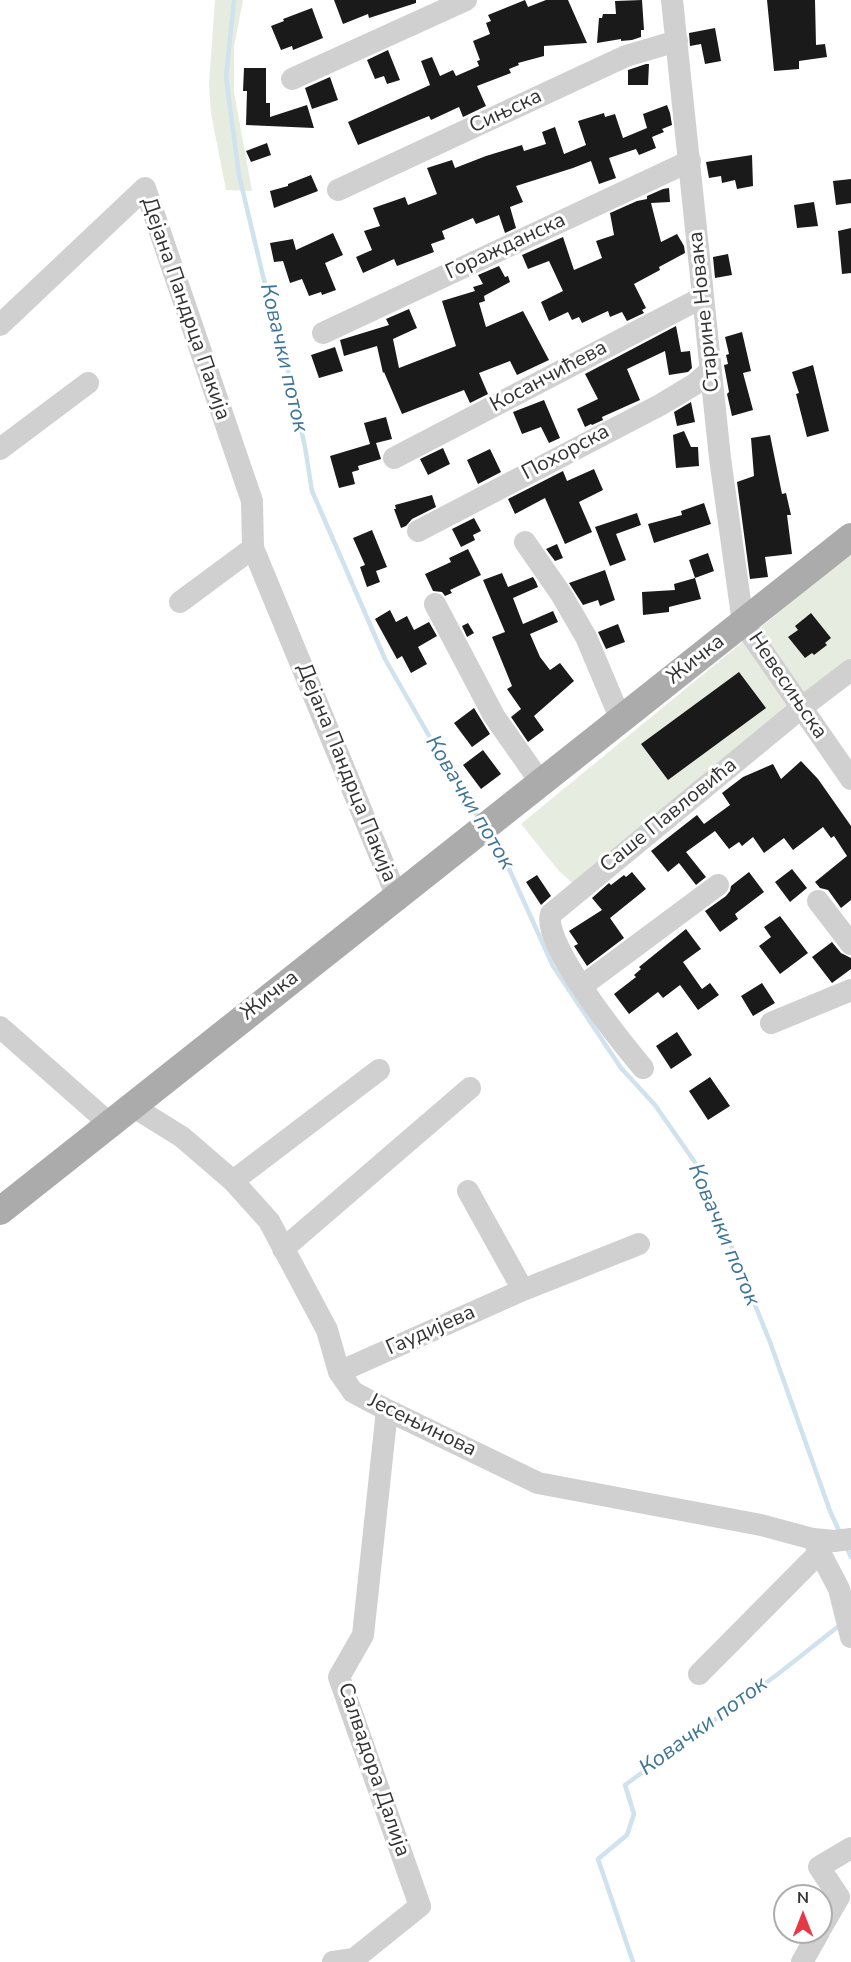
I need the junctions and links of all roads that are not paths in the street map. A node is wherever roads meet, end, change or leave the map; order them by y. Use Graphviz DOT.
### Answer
graph roads {
  1 [pos="466,0"];
  2 [pos="672,0"];
  3 [pos="677,41"];
  4 [pos="292,80"];
  5 [pos="690,161"];
  6 [pos="338,190"];
  7 [pos="703,297"];
  8 [pos="0,325"];
  9 [pos="323,333"];
  10 [pos="711,370"];
  11 [pos="88,383"];
  12 [pos="0,449"];
  13 [pos="394,458"];
  14 [pos="418,531"];
  15 [pos="851,537"];
  16 [pos="525,542"];
  17 [pos="253,548"];
  18 [pos="180,602"];
  19 [pos="435,604"];
  20 [pos="743,623"];
  21 [pos="851,670"];
  22 [pos="801,708"];
  23 [pos="621,720"];
  24 [pos="851,779"];
  25 [pos="541,783"];
  26 [pos="718,885"];
  27 [pos="397,897"];
  28 [pos="818,901"];
  29 [pos="851,944"];
  30 [pos="582,986"];
  31 [pos="851,990"];
  32 [pos="771,1023"];
  33 [pos="0,1027"];
  34 [pos="643,1068"];
  35 [pos="379,1070"];
  36 [pos="470,1088"];
  37 [pos="132,1106"];
  38 [pos="110,1124"];
  39 [pos="233,1181"];
  40 [pos="468,1191"];
  41 [pos="0,1211"];
  42 [pos="639,1244"];
  43 [pos="283,1249"];
  44 [pos="523,1290"];
  45 [pos="339,1372"];
  46 [pos="387,1410"];
  47 [pos="829,1543"];
  48 [pos="850,1634"];
  49 [pos="699,1674"];
  50 [pos="851,1848"];
  51 [pos="831,1884"];
  52 [pos="833,1887"];
  53 [pos="833,1907"];
  54 [pos="812,1944"];
  55 [pos="348,1961"];
  56 [pos="802,1962"];
  1 -- 4 [label="street"];
  2 -- 3 [label="street, Старине Новака"];
  3 -- 5 [label="street, Старине Новака"];
  3 -- 6 [label="street, Сињска"];
  5 -- 7 [label="street, Старине Новака"];
  5 -- 9 [label="street, Горажданска"];
  7 -- 10 [label="street, Старине Новака"];
  7 -- 13 [label="street, Косанчићева"];
  8 -- 17 [label="street, Дејана Пандрца Пакија"];
  10 -- 14 [label="street, Похорска"];
  10 -- 20 [label="street, Старине Новака"];
  11 -- 12 [label="street"];
  15 -- 20 [label="main road, Жичка"];
  16 -- 23 [label="street"];
  17 -- 18 [label="street"];
  17 -- 27 [label="street, Дејана Пандрца Пакија"];
  19 -- 25 [label="street"];
  20 -- 22 [label="street, Невесињска"];
  20 -- 23 [label="main road, Жичка"];
  21 -- 22 [label="street, Саше Павловића"];
  22 -- 24 [label="street, Невесињска"];
  22 -- 30 [label="street, Саше Павловића"];
  23 -- 25 [label="main road, Жичка"];
  25 -- 27 [label="main road, Жичка"];
  26 -- 30 [label="street"];
  27 -- 37 [label="main road, Жичка"];
  28 -- 29 [label="street"];
  30 -- 34 [label="street, Саше Павловића"];
  31 -- 32 [label="street"];
  33 -- 38 [label="street"];
  35 -- 39 [label="street"];
  36 -- 43 [label="street"];
  37 -- 38 [label="main road, Жичка"];
  37 -- 39 [label="street, Јесењинова"];
  38 -- 41 [label="main road, Жичка"];
  39 -- 43 [label="street, Јесењинова"];
  40 -- 44 [label="street"];
  42 -- 44 [label="street, Гаудијева"];
  43 -- 45 [label="street, Јесењинова"];
  44 -- 45 [label="street, Гаудијева"];
  45 -- 46 [label="street, Јесењинова"];
  46 -- 47 [label="street, Јесењинова"];
  46 -- 55 [label="street, Салвадора Далија"];
  47 -- 48 [label="street"];
  47 -- 49 [label="street"];
  50 -- 51 [label="street"];
  52 -- 53 [label="street"];
  54 -- 56 [label="street"];
}
